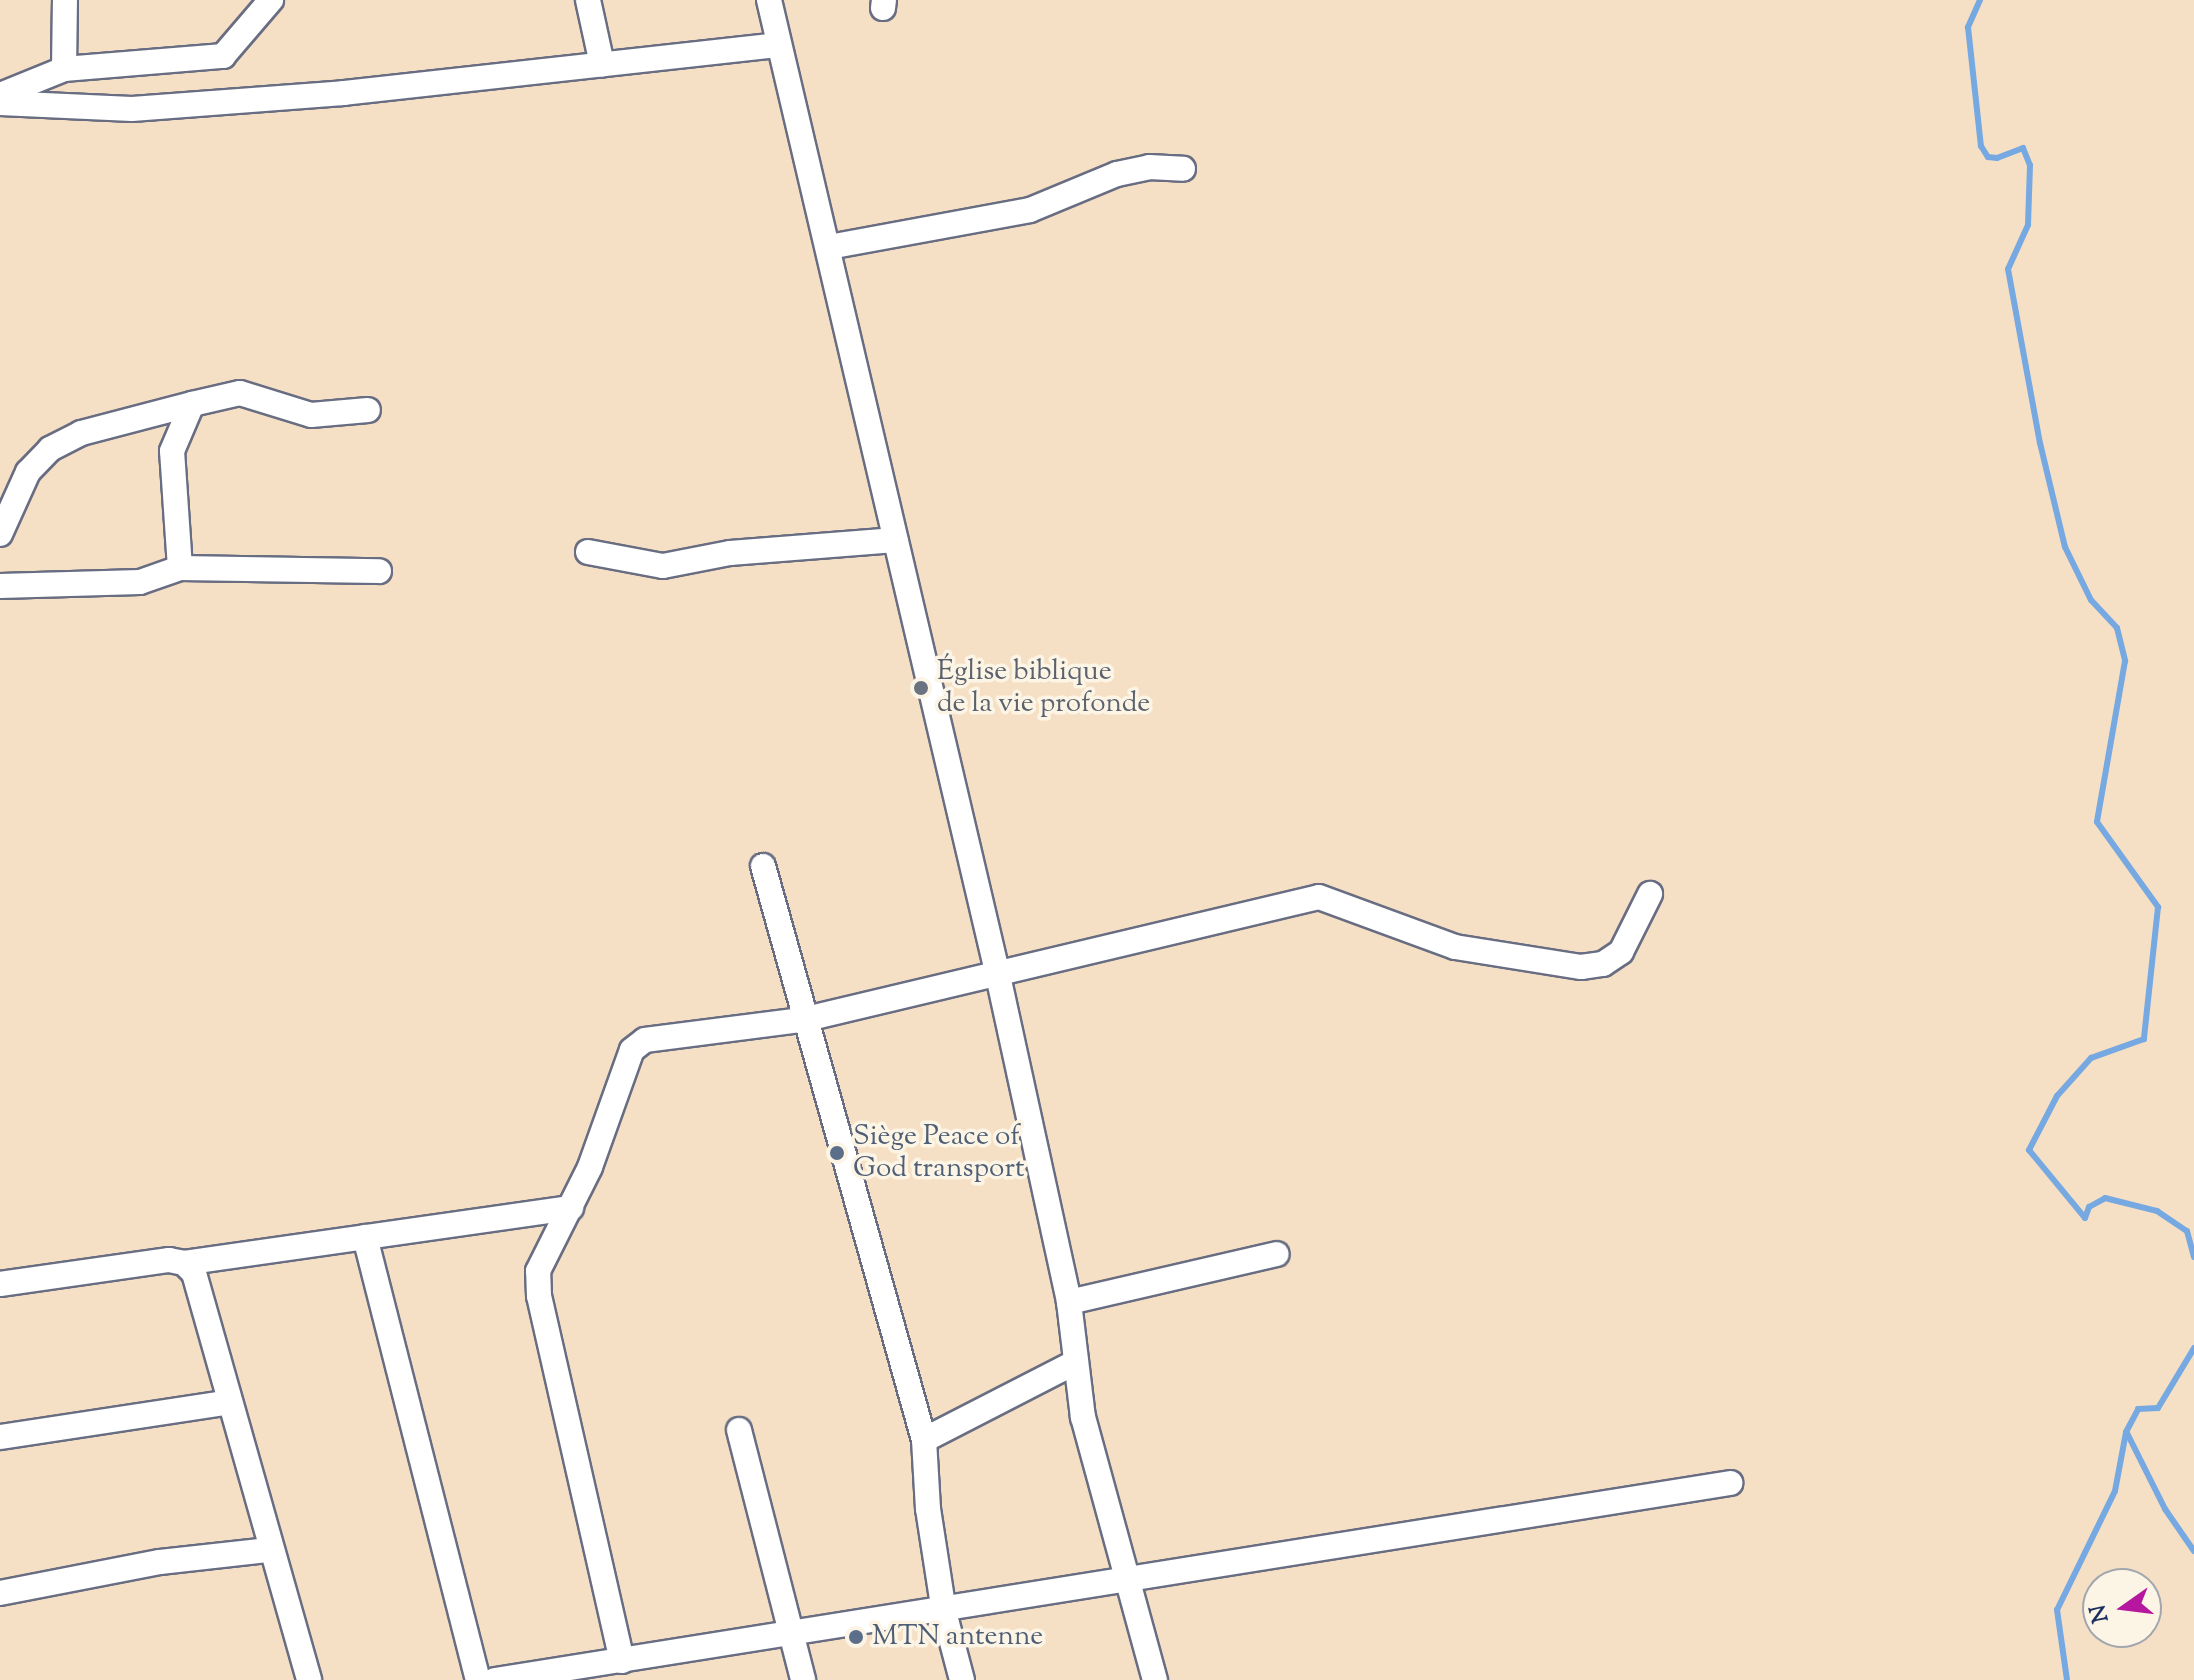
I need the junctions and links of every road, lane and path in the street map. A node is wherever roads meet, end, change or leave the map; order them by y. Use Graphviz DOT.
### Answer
graph roads {
  1 [pos="65,0"];
  2 [pos="271,0"];
  3 [pos="588,0"];
  4 [pos="769,0"];
  5 [pos="776,45"];
  6 [pos="602,64"];
  7 [pos="64,69"];
  8 [pos="0,95"];
  9 [pos="0,103"];
  10 [pos="1183,169"];
  11 [pos="829,247"];
  12 [pos="192,404"];
  13 [pos="368,410"];
  14 [pos="0,533"];
  15 [pos="895,540"];
  16 [pos="588,552"];
  17 [pos="180,568"];
  18 [pos="379,571"];
  19 [pos="0,586"];
  20 [pos="763,866"];
  21 [pos="1650,894"];
  22 [pos="997,971"];
  23 [pos="802,1020"];
  24 [pos="571,1208"];
  25 [pos="365,1237"];
  26 [pos="1277,1254"];
  27 [pos="184,1263"];
  28 [pos="0,1284"];
  29 [pos="1069,1302"];
  30 [pos="1076,1362"];
  31 [pos="226,1403"];
  32 [pos="739,1430"];
  33 [pos="0,1437"];
  34 [pos="924,1440"];
  35 [pos="1730,1483"];
  36 [pos="269,1550"];
  37 [pos="1130,1581"];
  38 [pos="0,1593"];
  39 [pos="944,1612"];
  40 [pos="794,1634"];
  41 [pos="622,1661"];
  42 [pos="309,1680"];
  43 [pos="478,1680"];
  44 [pos="495,1680"];
  45 [pos="803,1680"];
  46 [pos="962,1680"];
  47 [pos="1155,1680"];
  1 -- 7 [label="street"];
  2 -- 7 [label="street"];
  3 -- 6 [label="street"];
  4 -- 5 [label="street"];
  5 -- 6 [label="street"];
  5 -- 11 [label="street"];
  6 -- 9 [label="street"];
  7 -- 8 [label="street"];
  10 -- 11 [label="street"];
  11 -- 15 [label="street"];
  12 -- 13 [label="street"];
  12 -- 14 [label="street"];
  12 -- 17 [label="street"];
  15 -- 16 [label="street"];
  15 -- 22 [label="street"];
  17 -- 18 [label="street"];
  17 -- 19 [label="street"];
  20 -- 23 [label="street"];
  21 -- 22 [label="street"];
  22 -- 23 [label="street"];
  22 -- 29 [label="street"];
  23 -- 24 [label="street"];
  23 -- 34 [label="street"];
  24 -- 25 [label="street"];
  24 -- 41 [label="street"];
  25 -- 27 [label="street"];
  25 -- 43 [label="street"];
  26 -- 29 [label="street"];
  27 -- 28 [label="street"];
  27 -- 31 [label="street"];
  29 -- 30 [label="street"];
  30 -- 34 [label="street"];
  30 -- 37 [label="street"];
  31 -- 33 [label="street"];
  31 -- 36 [label="street"];
  32 -- 40 [label="street"];
  34 -- 39 [label="street"];
  35 -- 37 [label="street"];
  36 -- 38 [label="street"];
  36 -- 42 [label="street"];
  37 -- 39 [label="street"];
  37 -- 47 [label="street"];
  39 -- 40 [label="street"];
  39 -- 46 [label="street"];
  40 -- 41 [label="street"];
  40 -- 45 [label="street"];
  41 -- 44 [label="street"];
}
